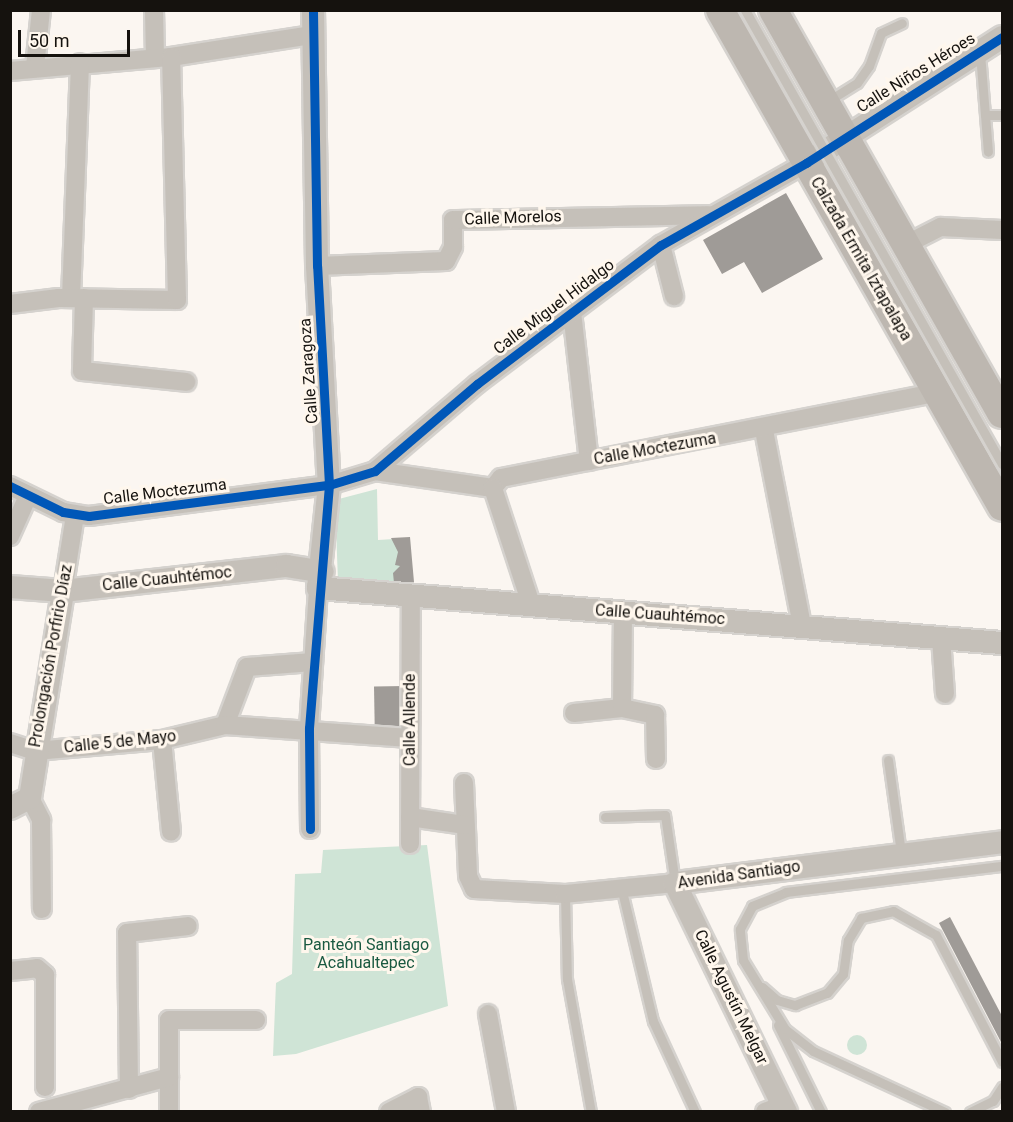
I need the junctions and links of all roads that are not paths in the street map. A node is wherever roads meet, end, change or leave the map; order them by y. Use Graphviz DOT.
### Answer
graph roads {
  1 [pos="41,10"];
  2 [pos="154,10"];
  3 [pos="313,10"];
  4 [pos="720,10"];
  5 [pos="745,10"];
  6 [pos="773,10"];
  7 [pos="902,23"];
  8 [pos="312,35"];
  9 [pos="1002,37"];
  10 [pos="980,51"];
  11 [pos="163,57"];
  12 [pos="80,63"];
  13 [pos="35,67"];
  14 [pos="10,71"];
  15 [pos="826,102"];
  16 [pos="1002,114"];
  17 [pos="985,115"];
  18 [pos="844,135"];
  19 [pos="988,152"];
  20 [pos="806,163"];
  21 [pos="708,215"];
  22 [pos="1002,230"];
  23 [pos="907,244"];
  24 [pos="660,245"];
  25 [pos="317,266"];
  26 [pos="674,296"];
  27 [pos="78,298"];
  28 [pos="10,304"];
  29 [pos="572,312"];
  30 [pos="186,382"];
  31 [pos="938,392"];
  32 [pos="1002,414"];
  33 [pos="764,430"];
  34 [pos="589,461"];
  35 [pos="1002,464"];
  36 [pos="375,471"];
  37 [pos="329,485"];
  38 [pos="10,486"];
  39 [pos="493,488"];
  40 [pos="28,496"];
  41 [pos="1002,507"];
  42 [pos="75,515"];
  43 [pos="10,536"];
  44 [pos="321,580"];
  45 [pos="10,587"];
  46 [pos="63,591"];
  47 [pos="411,596"];
  48 [pos="531,604"];
  49 [pos="623,613"];
  50 [pos="802,626"];
  51 [pos="941,638"];
  52 [pos="1002,642"];
  53 [pos="313,662"];
  54 [pos="945,694"];
  55 [pos="622,708"];
  56 [pos="574,713"];
  57 [pos="225,725"];
  58 [pos="309,728"];
  59 [pos="410,738"];
  60 [pos="162,740"];
  61 [pos="10,743"];
  62 [pos="35,751"];
  63 [pos="656,759"];
  64 [pos="888,760"];
  65 [pos="464,783"];
  66 [pos="20,803"];
  67 [pos="410,817"];
  68 [pos="605,817"];
  69 [pos="465,825"];
  70 [pos="310,829"];
  71 [pos="171,832"];
  72 [pos="1002,842"];
  73 [pos="410,844"];
  74 [pos="901,853"];
  75 [pos="1002,866"];
  76 [pos="675,883"];
  77 [pos="622,891"];
  78 [pos="565,894"];
  79 [pos="42,909"];
  80 [pos="188,926"];
  81 [pos="10,971"];
  82 [pos="751,973"];
  83 [pos="488,1014"];
  84 [pos="773,1015"];
  85 [pos="256,1020"];
  86 [pos="1002,1062"];
  87 [pos="169,1077"];
  88 [pos="45,1087"];
  89 [pos="1002,1087"];
  90 [pos="129,1089"];
  91 [pos="1002,1095"];
  92 [pos="920,1101"];
  93 [pos="993,1101"];
  94 [pos="419,1104"];
  95 [pos="79,1107"];
  96 [pos="778,1109"];
  97 [pos="39,1112"];
  98 [pos="169,1112"];
  99 [pos="389,1112"];
  100 [pos="506,1112"];
  101 [pos="591,1112"];
  102 [pos="695,1112"];
  103 [pos="821,1112"];
  104 [pos="926,1112"];
  105 [pos="945,1112"];
  106 [pos="970,1112"];
  1 -- 13 [label="street"];
  2 -- 11 [label="street"];
  3 -- 8 [label="street, Calle Zaragoza"];
  4 -- 20 [label="main road, Calzada Ermita Iztapalapa"];
  5 -- 35 [label="lane, bridge"];
  6 -- 15 [label="main road"];
  7 -- 15 [label="lane"];
  8 -- 11 [label="street"];
  8 -- 25 [label="street, Calle Zaragoza"];
  9 -- 10 [label="street, Calle Niños Héroes"];
  10 -- 17 [label="lane"];
  10 -- 18 [label="street, Calle Niños Héroes"];
  11 -- 12 [label="street"];
  11 -- 27 [label="street"];
  12 -- 13 [label="street"];
  12 -- 27 [label="street"];
  13 -- 14 [label="street"];
  15 -- 18 [label="main road"];
  16 -- 17 [label="lane"];
  17 -- 19 [label="lane"];
  18 -- 20 [label="street, Calle Niños Héroes"];
  18 -- 23 [label="main road"];
  20 -- 21 [label="street, Calle Miguel Hidalgo"];
  20 -- 31 [label="main road, Calzada Ermita Iztapalapa"];
  21 -- 24 [label="street, Calle Miguel Hidalgo"];
  21 -- 25 [label="street, Calle Morelos"];
  22 -- 23 [label="street"];
  23 -- 32 [label="main road"];
  24 -- 26 [label="street"];
  24 -- 29 [label="street, Calle Miguel Hidalgo"];
  25 -- 37 [label="street, Calle Zaragoza"];
  27 -- 28 [label="street"];
  27 -- 30 [label="street"];
  29 -- 34 [label="street"];
  29 -- 36 [label="street, Calle Miguel Hidalgo"];
  31 -- 33 [label="street, Calle Moctezuma"];
  31 -- 41 [label="main road, Calzada Ermita Iztapalapa"];
  33 -- 34 [label="street, Calle Moctezuma"];
  33 -- 50 [label="street"];
  34 -- 39 [label="street, Calle Moctezuma"];
  36 -- 37 [label="street, Calle Miguel Hidalgo"];
  36 -- 39 [label="street"];
  37 -- 42 [label="street, Calle Moctezuma"];
  37 -- 44 [label="street, Calle Zaragoza"];
  38 -- 40 [label="street, Calle Moctezuma"];
  39 -- 48 [label="street"];
  40 -- 42 [label="street, Calle Moctezuma"];
  40 -- 43 [label="street"];
  42 -- 46 [label="street, Prolongación Porfirio Díaz"];
  44 -- 46 [label="street, Calle Cuauhtémoc"];
  44 -- 47 [label="street, Calle Cuauhtémoc"];
  44 -- 53 [label="street, Calle Zaragoza"];
  45 -- 46 [label="street, Calle Cuauhtémoc"];
  46 -- 62 [label="street, Prolongación Porfirio Díaz"];
  47 -- 48 [label="street, Calle Cuauhtémoc"];
  47 -- 59 [label="street, Calle Allende"];
  48 -- 49 [label="street, Calle Cuauhtémoc"];
  49 -- 50 [label="street, Calle Cuauhtémoc"];
  49 -- 55 [label="street"];
  50 -- 51 [label="street, Calle Cuauhtémoc"];
  51 -- 52 [label="street, Calle Cuauhtémoc"];
  51 -- 54 [label="street"];
  53 -- 57 [label="street"];
  53 -- 58 [label="street, Calle Zaragoza"];
  55 -- 56 [label="street"];
  55 -- 63 [label="street"];
  57 -- 58 [label="street, Calle 5 de Mayo"];
  57 -- 60 [label="street, Calle 5 de Mayo"];
  58 -- 59 [label="street, Calle 5 de Mayo"];
  58 -- 70 [label="street, Calle Zaragoza"];
  59 -- 67 [label="street, Calle Allende"];
  60 -- 62 [label="street, Calle 5 de Mayo"];
  60 -- 71 [label="street"];
  61 -- 62 [label="street, Calle 5 de Mayo"];
  62 -- 66 [label="street, Prolongación Porfirio Díaz"];
  64 -- 74 [label="lane"];
  65 -- 69 [label="street"];
  66 -- 79 [label="street"];
  67 -- 69 [label="street"];
  67 -- 73 [label="street, Calle Allende"];
  68 -- 76 [label="lane"];
  69 -- 78 [label="street, Avenida Santiago"];
  72 -- 74 [label="street, Avenida Santiago"];
  74 -- 76 [label="street, Avenida Santiago"];
  75 -- 82 [label="lane"];
  76 -- 77 [label="street, Avenida Santiago"];
  76 -- 96 [label="street, Calle Agustín Melgar"];
  77 -- 78 [label="street, Avenida Santiago"];
  77 -- 102 [label="lane"];
  78 -- 101 [label="lane"];
  80 -- 90 [label="street"];
  81 -- 88 [label="street"];
  82 -- 84 [label="lane"];
  82 -- 86 [label="lane"];
  83 -- 100 [label="street"];
  84 -- 92 [label="lane"];
  84 -- 103 [label="lane"];
  85 -- 87 [label="street"];
  87 -- 90 [label="street"];
  87 -- 98 [label="street"];
  89 -- 93 [label="lane"];
  90 -- 95 [label="street"];
  91 -- 93 [label="lane"];
  92 -- 104 [label="lane"];
  92 -- 105 [label="lane"];
  93 -- 106 [label="lane"];
  94 -- 99 [label="street"];
  95 -- 97 [label="street"];
}
